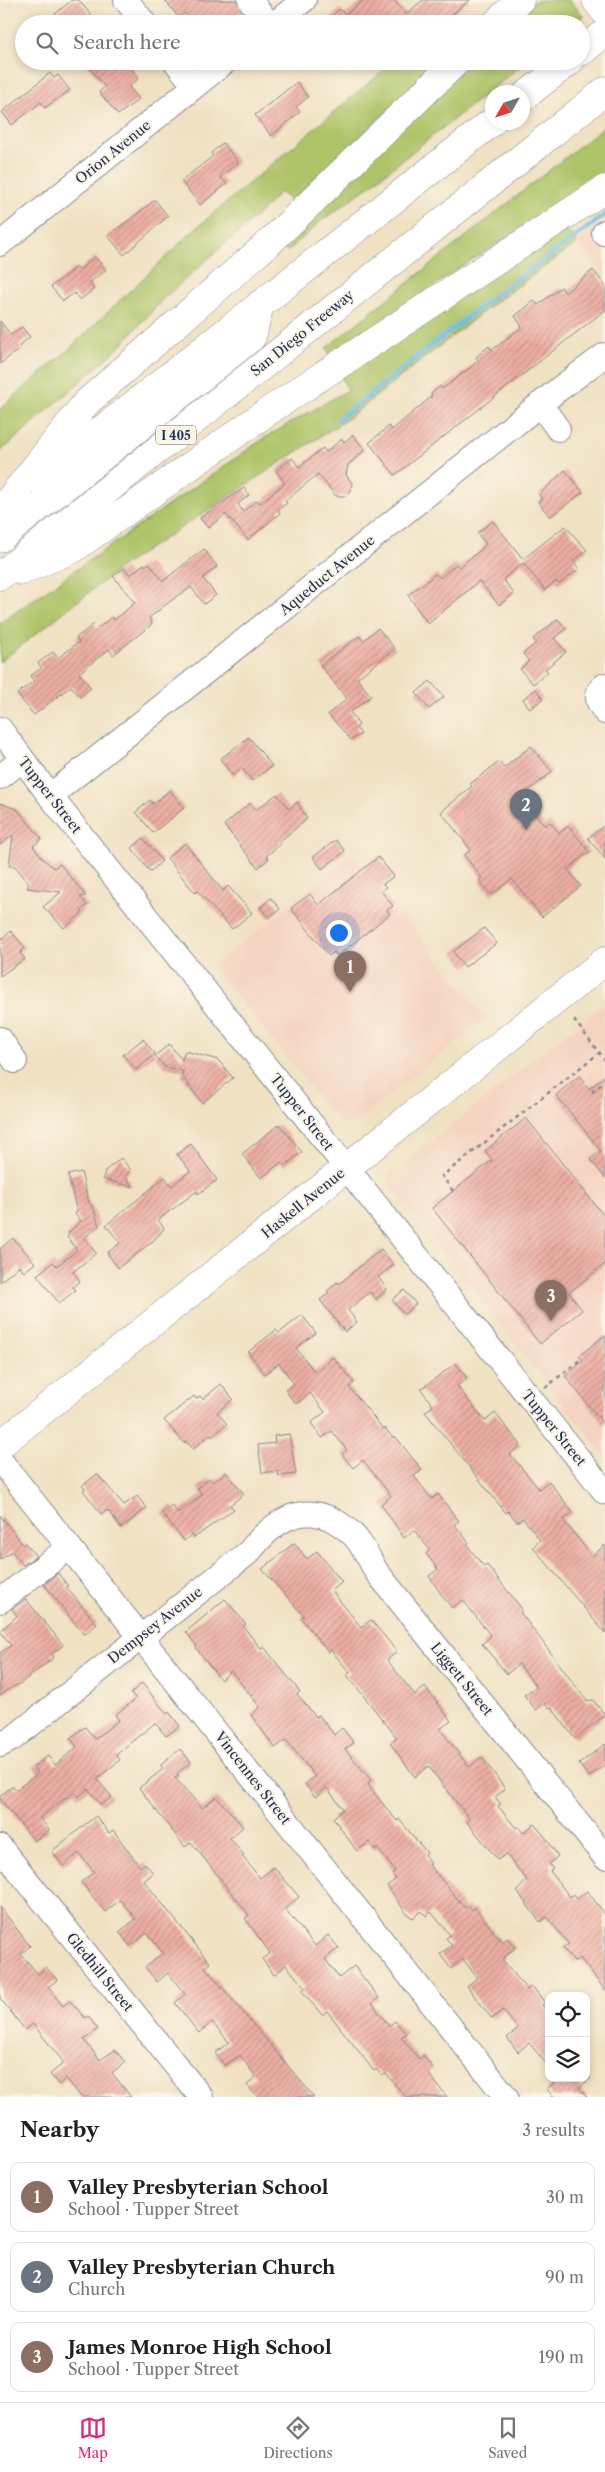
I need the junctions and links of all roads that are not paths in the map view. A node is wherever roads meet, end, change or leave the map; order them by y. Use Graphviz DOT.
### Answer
graph roads {
  1 [pos="126,0"];
  2 [pos="250,0"];
  3 [pos="304,0"];
  4 [pos="520,0"];
  5 [pos="596,0"];
  6 [pos="605,12"];
  7 [pos="138,15"];
  8 [pos="261,15"];
  9 [pos="285,15"];
  10 [pos="504,15"];
  11 [pos="605,33"];
  12 [pos="590,45"];
  13 [pos="182,70"];
  14 [pos="215,70"];
  15 [pos="448,70"];
  16 [pos="558,70"];
  17 [pos="195,86"];
  18 [pos="605,91"];
  19 [pos="530,92"];
  20 [pos="485,127"];
  21 [pos="605,189"];
  22 [pos="0,244"];
  23 [pos="352,294"];
  24 [pos="260,304"];
  25 [pos="605,355"];
  26 [pos="540,404"];
  27 [pos="558,429"];
  28 [pos="1,510"];
  29 [pos="0,538"];
  30 [pos="0,553"];
  31 [pos="0,576"];
  32 [pos="0,580"];
  33 [pos="605,685"];
  34 [pos="605,712"];
  35 [pos="0,730"];
  36 [pos="22,760"];
  37 [pos="0,777"];
  38 [pos="50,796"];
  39 [pos="605,961"];
  40 [pos="0,1039"];
  41 [pos="15,1061"];
  42 [pos="346,1168"];
  43 [pos="0,1445"];
  44 [pos="0,1460"];
  45 [pos="605,1492"];
  46 [pos="311,1512"];
  47 [pos="68,1548"];
  48 [pos="0,1601"];
  49 [pos="141,1636"];
  50 [pos="0,1745"];
  51 [pos="0,1847"];
  52 [pos="605,1857"];
  53 [pos="201,2097"];
  54 [pos="506,2097"];
  1 -- 7 [label="street"];
  2 -- 8 [label="street"];
  3 -- 9 [label="street"];
  4 -- 10 [label="main road"];
  5 -- 6 [label="main road"];
  11 -- 12 [label="main road"];
  13 -- 17 [label="street"];
  14 -- 17 [label="street, Orion Avenue"];
  15 -- 28 [label="main road"];
  16 -- 19 [label="main road"];
  17 -- 22 [label="street, Orion Avenue"];
  18 -- 23 [label="main road, San Diego Freeway / I 405"];
  20 -- 24 [label="main road"];
  21 -- 32 [label="main road"];
  23 -- 30 [label="main road"];
  23 -- 31 [label="main road, San Diego Freeway / I 405"];
  24 -- 28 [label="main road"];
  24 -- 29 [label="main road"];
  25 -- 26 [label="street, Aqueduct Avenue"];
  26 -- 27 [label="street"];
  26 -- 38 [label="street, Aqueduct Avenue"];
  33 -- 34 [label="street"];
  35 -- 36 [label="street, Tupper Street"];
  36 -- 37 [label="street"];
  36 -- 38 [label="street, Tupper Street"];
  38 -- 42 [label="street, Tupper Street"];
  39 -- 42 [label="main road, Haskell Avenue"];
  40 -- 41 [label="street"];
  42 -- 43 [label="main road, Haskell Avenue"];
  42 -- 45 [label="street, Tupper Street"];
  44 -- 47 [label="street, Vincennes Street"];
  46 -- 49 [label="street, Dempsey Avenue"];
  46 -- 52 [label="street, Liggett Street"];
  47 -- 48 [label="street"];
  47 -- 49 [label="street, Vincennes Street"];
  49 -- 50 [label="street, Dempsey Avenue"];
  49 -- 54 [label="street, Vincennes Street"];
  51 -- 53 [label="street, Gledhill Street"];
}
